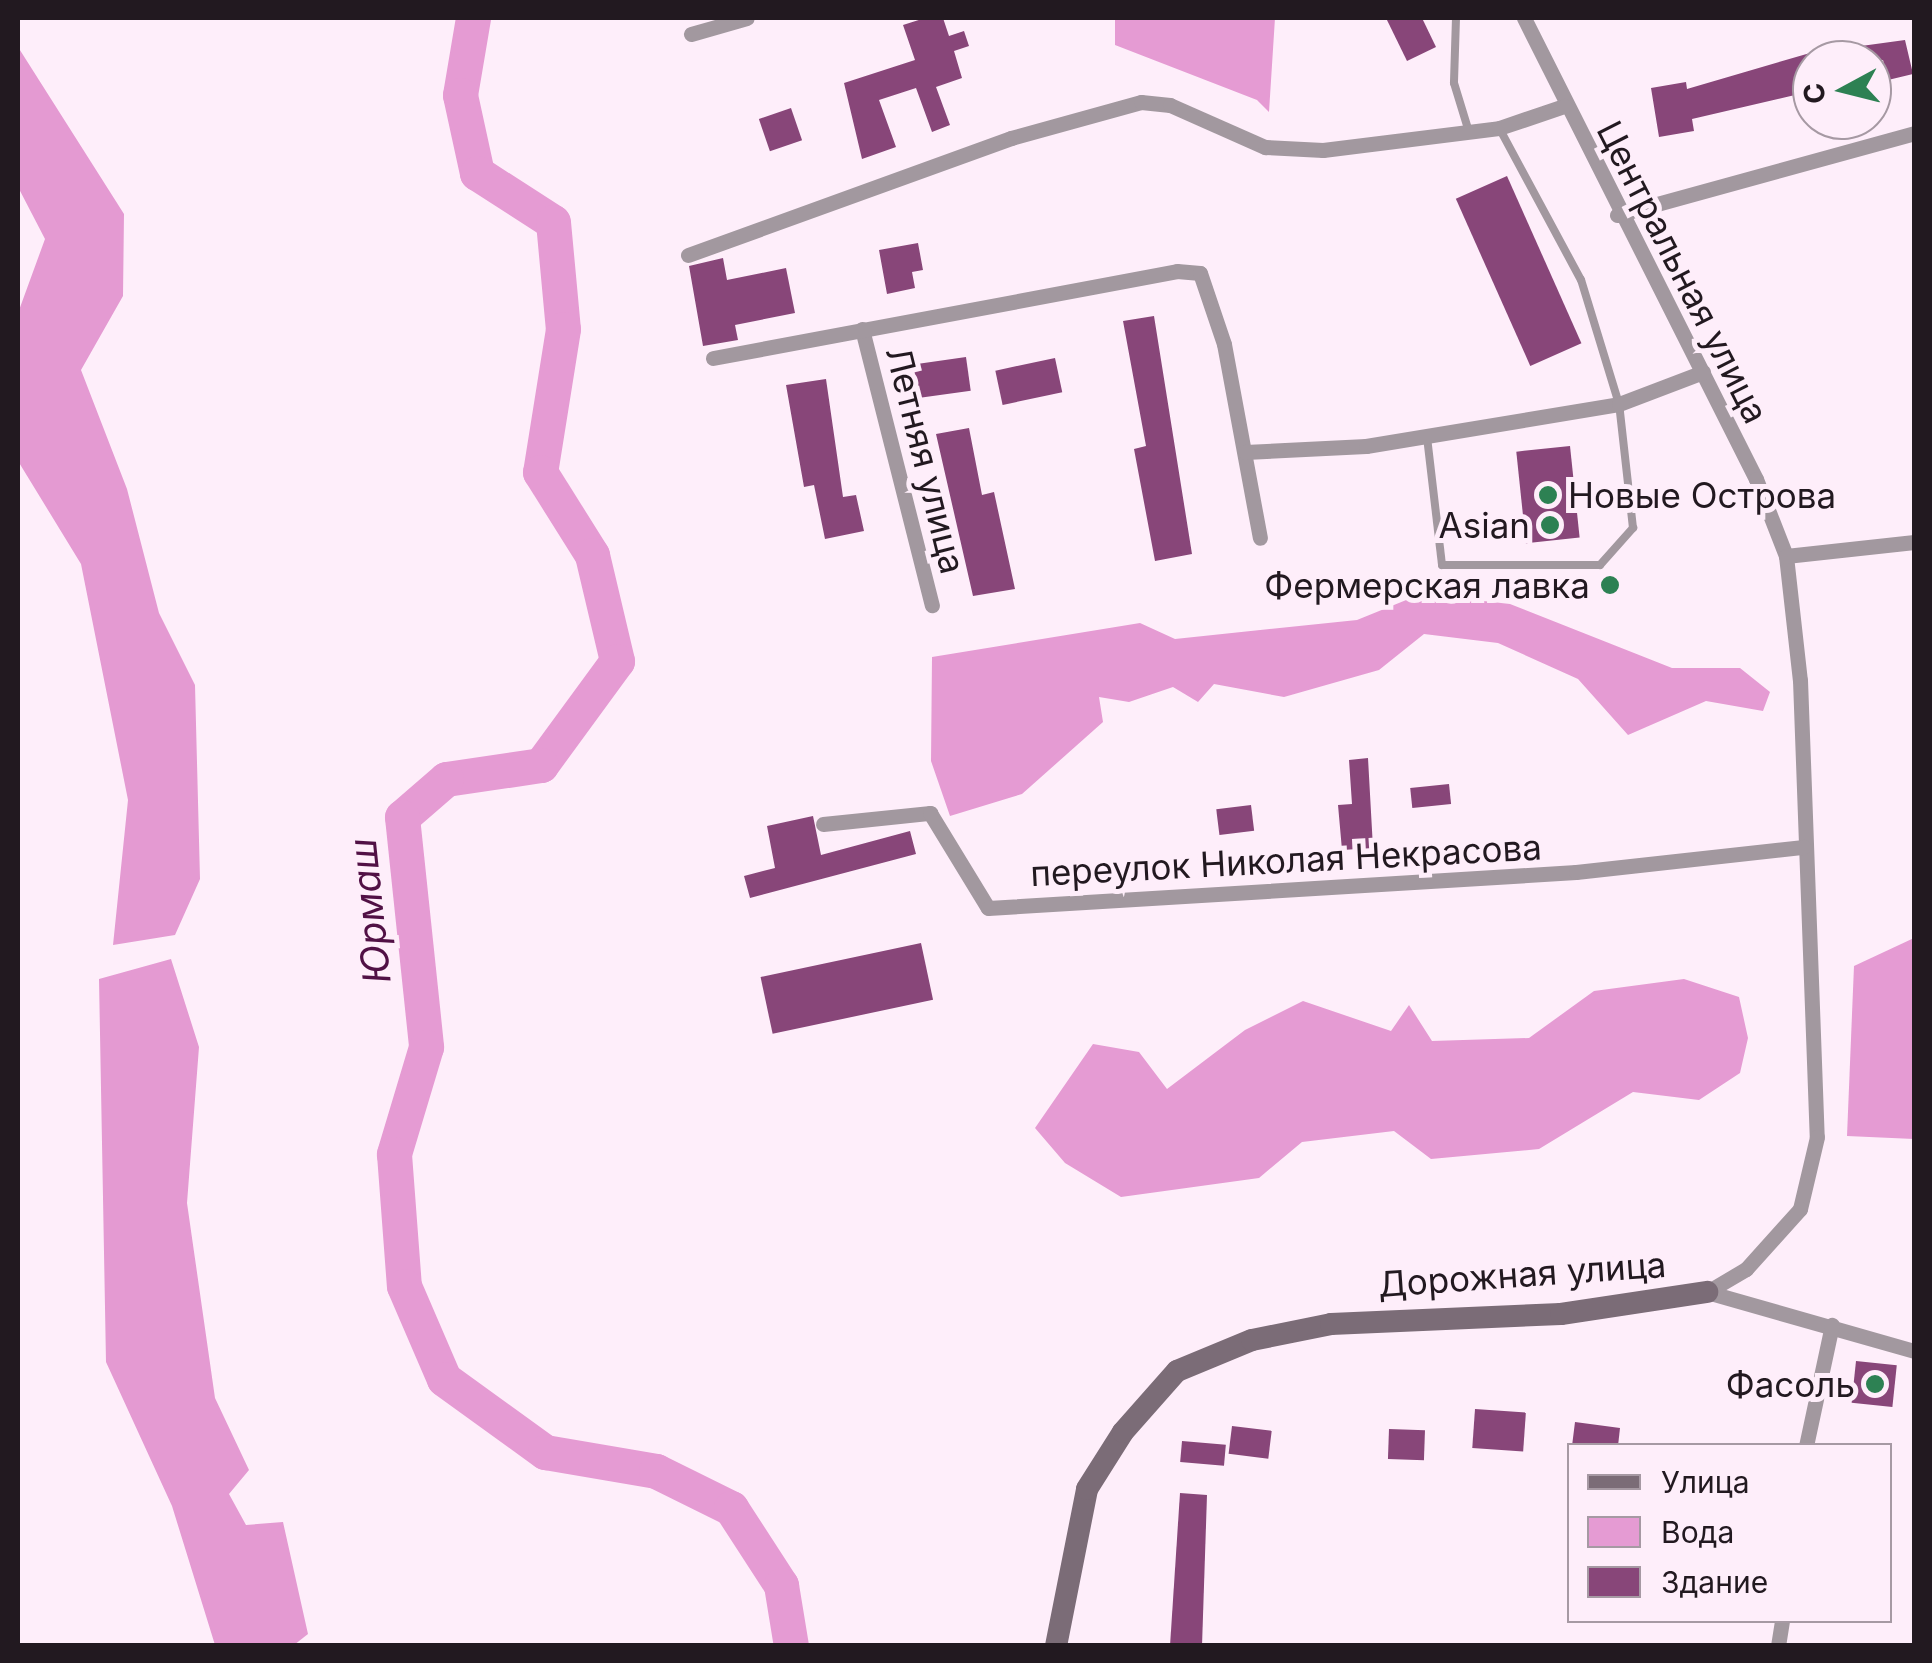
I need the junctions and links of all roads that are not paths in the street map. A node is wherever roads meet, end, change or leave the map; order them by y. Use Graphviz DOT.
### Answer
graph roads {
  1 [pos="746,18"];
  2 [pos="1456,18"];
  3 [pos="1524,18"];
  4 [pos="690,34"];
  5 [pos="1564,106"];
  6 [pos="1500,128"];
  7 [pos="1469,132"];
  8 [pos="1914,133"];
  9 [pos="1617,214"];
  10 [pos="688,254"];
  11 [pos="862,329"];
  12 [pos="712,358"];
  13 [pos="1703,372"];
  14 [pos="1618,404"];
  15 [pos="1426,437"];
  16 [pos="1244,452"];
  17 [pos="1260,538"];
  18 [pos="1914,542"];
  19 [pos="1786,556"];
  20 [pos="932,605"];
  21 [pos="823,824"];
  22 [pos="1804,847"];
  23 [pos="1707,1292"];
  24 [pos="1832,1325"];
  25 [pos="1914,1351"];
  26 [pos="1807,1443"];
  27 [pos="1056,1646"];
  1 -- 4 [label="street"];
  2 -- 7 [label="lane"];
  3 -- 5 [label="street, Центральная улица"];
  5 -- 6 [label="street"];
  5 -- 9 [label="street, Центральная улица"];
  6 -- 7 [label="street"];
  6 -- 14 [label="lane"];
  7 -- 10 [label="street"];
  8 -- 9 [label="street"];
  9 -- 13 [label="street, Центральная улица"];
  11 -- 12 [label="street"];
  11 -- 16 [label="street"];
  11 -- 20 [label="street, Летняя улица"];
  13 -- 14 [label="street"];
  13 -- 19 [label="street, Центральная улица"];
  14 -- 15 [label="street"];
  14 -- 15 [label="lane"];
  15 -- 16 [label="street"];
  16 -- 17 [label="street"];
  18 -- 19 [label="street"];
  19 -- 22 [label="street, Дорожная улица"];
  21 -- 22 [label="street, переулок Николая Некрасова"];
  22 -- 23 [label="street, Дорожная улица"];
  23 -- 24 [label="street"];
  23 -- 27 [label="street, Дорожная улица"];
  24 -- 25 [label="street"];
  24 -- 26 [label="street"];
}
